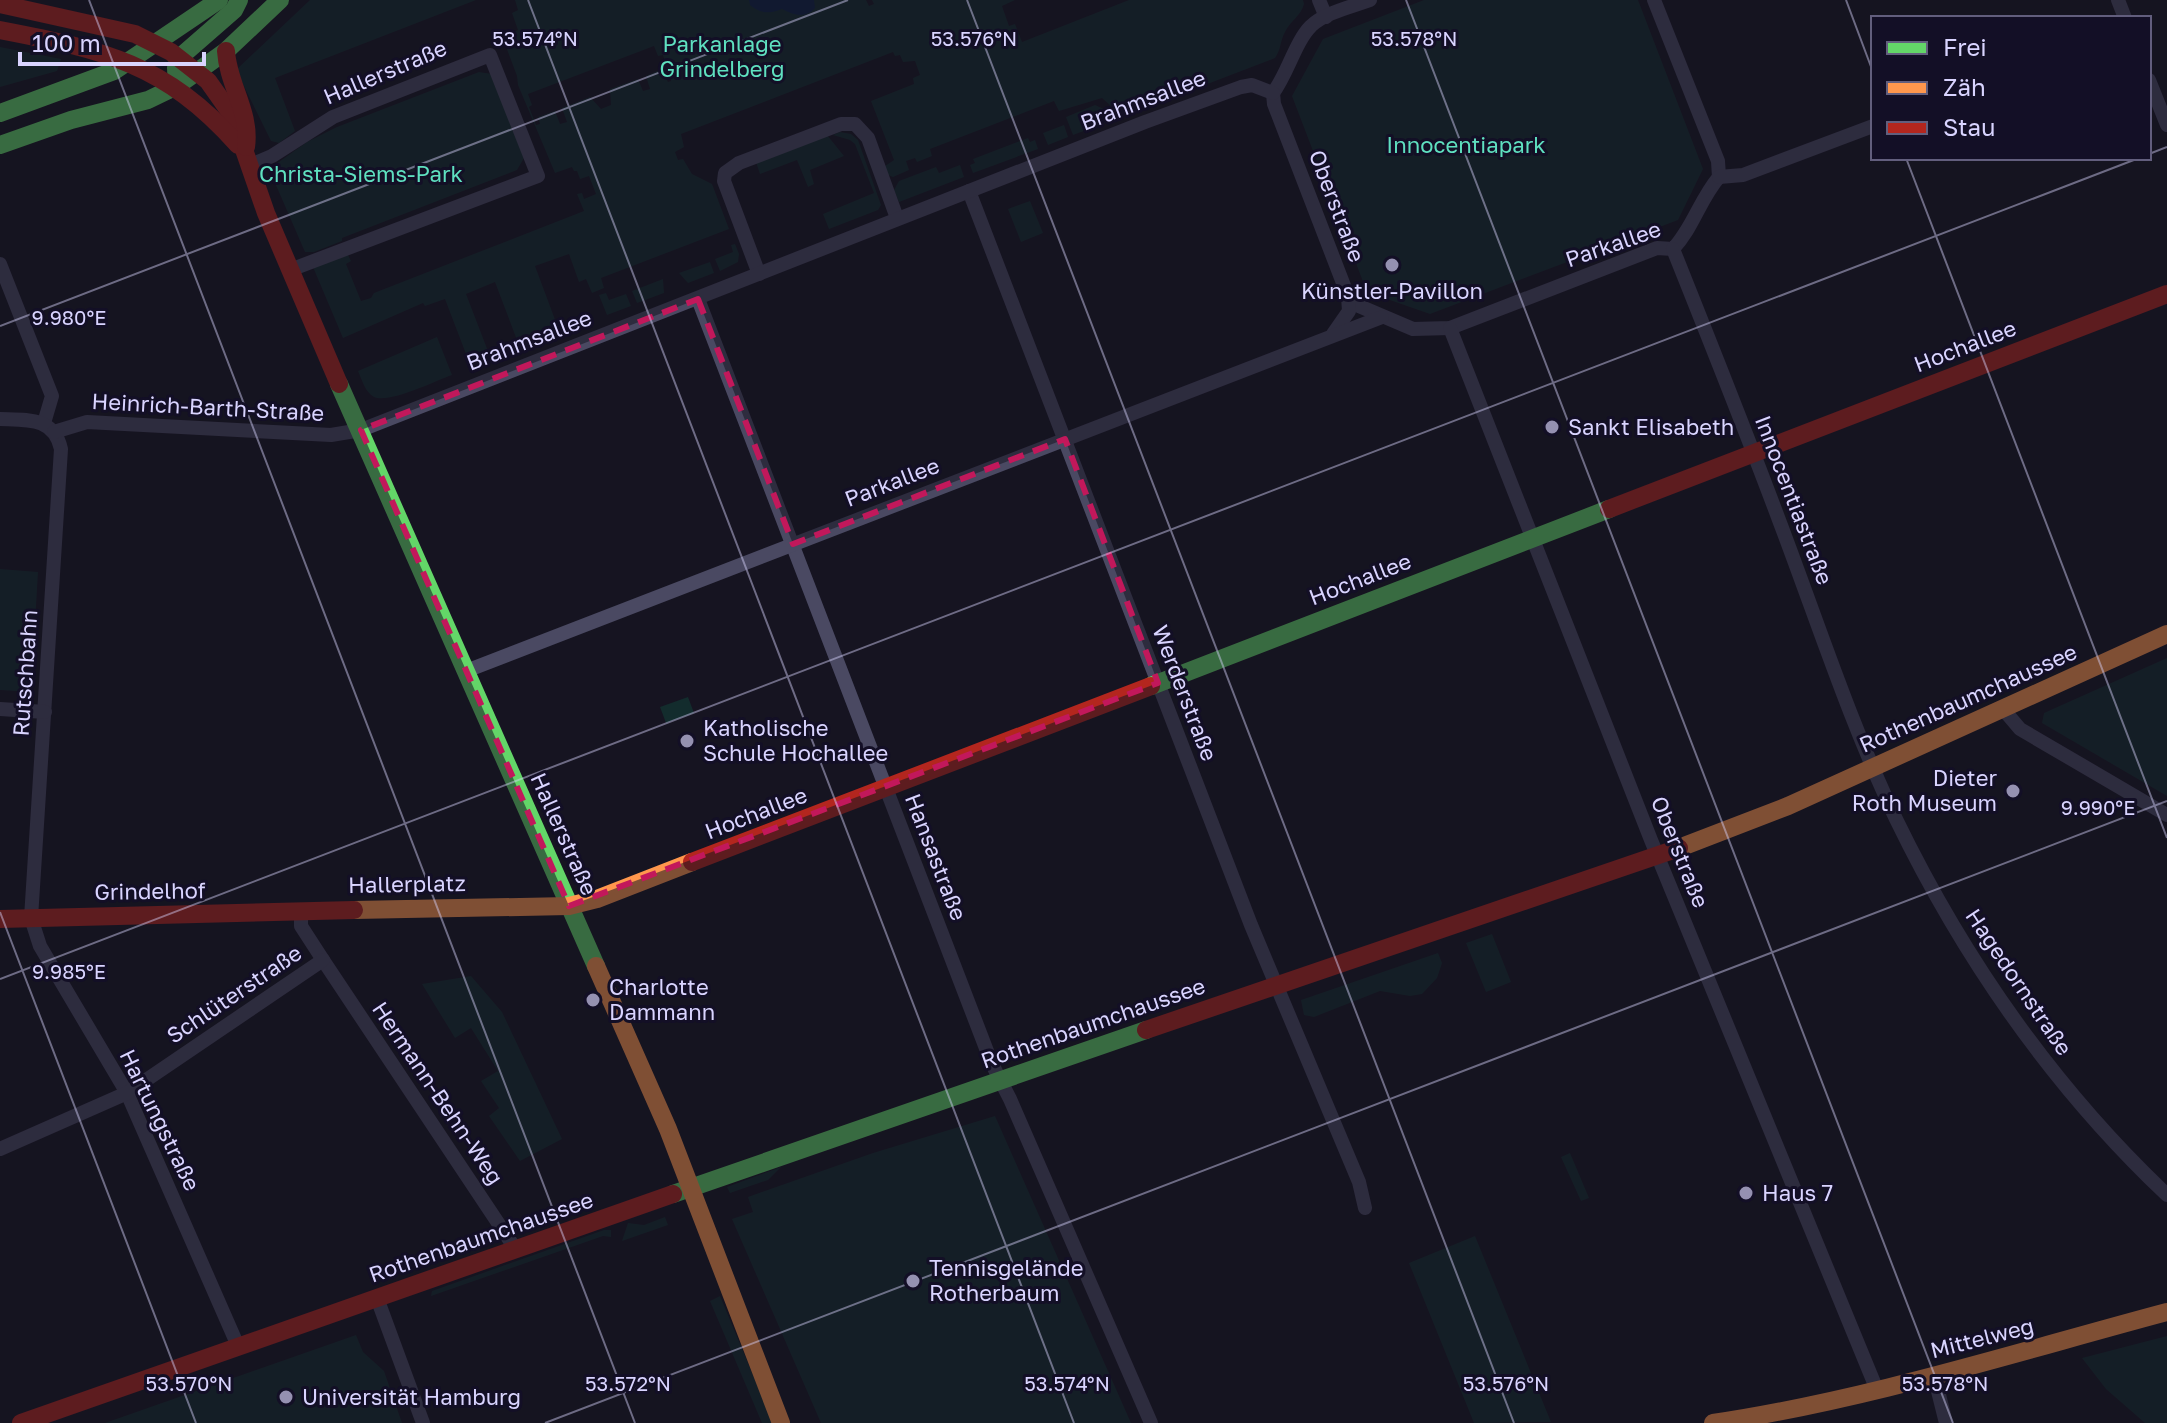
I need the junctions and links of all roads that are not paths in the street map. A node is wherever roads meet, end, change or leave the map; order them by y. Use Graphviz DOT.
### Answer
graph roads {
  1 [pos="219,0"];
  2 [pos="239,0"];
  3 [pos="280,0"];
  4 [pos="1319,0"];
  5 [pos="1370,0"];
  6 [pos="1654,0"];
  7 [pos="0,4"];
  8 [pos="1326,17"];
  9 [pos="0,30"];
  10 [pos="158,44"];
  11 [pos="226,51"];
  12 [pos="179,58"];
  13 [pos="130,62"];
  14 [pos="197,72"];
  15 [pos="2151,85"];
  16 [pos="177,86"];
  17 [pos="1273,93"];
  18 [pos="0,113"];
  19 [pos="2167,125"];
  20 [pos="1871,127"];
  21 [pos="0,145"];
  22 [pos="246,159"];
  23 [pos="1719,177"];
  24 [pos="969,191"];
  25 [pos="897,218"];
  26 [pos="1673,249"];
  27 [pos="0,264"];
  28 [pos="290,270"];
  29 [pos="759,274"];
  30 [pos="2167,294"];
  31 [pos="1348,296"];
  32 [pos="698,299"];
  33 [pos="1382,317"];
  34 [pos="1450,328"];
  35 [pos="1333,334"];
  36 [pos="0,419"];
  37 [pos="49,427"];
  38 [pos="361,430"];
  39 [pos="1065,439"];
  40 [pos="1754,454"];
  41 [pos="1533,538"];
  42 [pos="793,544"];
  43 [pos="2167,634"];
  44 [pos="466,671"];
  45 [pos="1158,683"];
  46 [pos="0,709"];
  47 [pos="2003,709"];
  48 [pos="45,712"];
  49 [pos="1874,767"];
  50 [pos="886,788"];
  51 [pos="2167,815"];
  52 [pos="1658,856"];
  53 [pos="569,906"];
  54 [pos="301,910"];
  55 [pos="31,918"];
  56 [pos="0,919"];
  57 [pos="323,960"];
  58 [pos="1276,987"];
  59 [pos="1000,1080"];
  60 [pos="127,1093"];
  61 [pos="0,1149"];
  62 [pos="691,1189"];
  63 [pos="2167,1195"];
  64 [pos="1365,1208"];
  65 [pos="516,1250"];
  66 [pos="377,1298"];
  67 [pos="2167,1312"];
  68 [pos="238,1346"];
  69 [pos="1934,1375"];
  70 [pos="1877,1390"];
  71 [pos="21,1423"];
  72 [pos="423,1423"];
  73 [pos="781,1423"];
  74 [pos="1151,1423"];
  75 [pos="1713,1423"];
  76 [pos="1946,1423"];
  1 -- 10 [label="main road"];
  2 -- 12 [label="main road"];
  3 -- 11 [label="main road"];
  4 -- 8 [label="street"];
  5 -- 8 [label="street"];
  6 -- 23 [label="street"];
  7 -- 10 [label="main road, Hallerstraße"];
  8 -- 17 [label="street"];
  9 -- 13 [label="main road, Hallerstraße"];
  10 -- 12 [label="main road, Hallerstraße"];
  10 -- 13 [label="main road"];
  11 -- 14 [label="main road"];
  11 -- 22 [label="main road"];
  12 -- 14 [label="main road, Hallerstraße"];
  12 -- 16 [label="main road"];
  13 -- 16 [label="main road, Hallerstraße"];
  13 -- 18 [label="main road"];
  14 -- 16 [label="main road"];
  14 -- 22 [label="main road, Hallerstraße"];
  15 -- 19 [label="street"];
  16 -- 21 [label="main road"];
  16 -- 22 [label="main road, Hallerstraße"];
  17 -- 24 [label="street, Brahmsallee"];
  17 -- 31 [label="street, Oberstraße"];
  20 -- 23 [label="street"];
  22 -- 28 [label="main road, Hallerstraße"];
  22 -- 28 [label="street, Hallerstraße"];
  23 -- 26 [label="street, Parkallee"];
  24 -- 25 [label="street, Brahmsallee"];
  24 -- 39 [label="street, Werderstraße"];
  25 -- 29 [label="street, Brahmsallee"];
  25 -- 29 [label="street"];
  26 -- 34 [label="street, Parkallee"];
  26 -- 40 [label="street, Innocentiastraße"];
  27 -- 37 [label="street, Rutschbahn"];
  28 -- 38 [label="main road, Hallerstraße"];
  29 -- 32 [label="street, Brahmsallee"];
  30 -- 40 [label="main road, Hochallee"];
  31 -- 33 [label="street, Oberstraße"];
  31 -- 35 [label="street"];
  32 -- 38 [label="street, Brahmsallee"];
  32 -- 42 [label="street, Hansastraße"];
  33 -- 34 [label="street, Parkallee"];
  33 -- 35 [label="street, Parkallee"];
  34 -- 41 [label="street, Oberstraße"];
  35 -- 39 [label="street, Parkallee"];
  36 -- 37 [label="street, Heinrich-Barth-Straße"];
  37 -- 38 [label="street, Heinrich-Barth-Straße"];
  37 -- 48 [label="street, Rutschbahn"];
  38 -- 44 [label="main road, Hallerstraße"];
  39 -- 42 [label="street, Parkallee"];
  39 -- 45 [label="street, Werderstraße"];
  40 -- 41 [label="main road, Hochallee"];
  40 -- 49 [label="street, Innocentiastraße"];
  41 -- 45 [label="main road, Hochallee"];
  41 -- 52 [label="street, Oberstraße"];
  42 -- 44 [label="street, Parkallee"];
  42 -- 50 [label="street, Hansastraße"];
  43 -- 47 [label="main road, Rothenbaumchaussee"];
  44 -- 53 [label="main road, Hallerstraße"];
  45 -- 50 [label="main road, Hochallee"];
  45 -- 58 [label="street, Werderstraße"];
  46 -- 48 [label="street"];
  47 -- 49 [label="main road, Rothenbaumchaussee"];
  47 -- 51 [label="street"];
  48 -- 55 [label="street, Rutschbahn"];
  49 -- 52 [label="main road, Rothenbaumchaussee"];
  49 -- 63 [label="street, Hagedornstraße"];
  50 -- 53 [label="main road, Hochallee"];
  50 -- 59 [label="street, Hansastraße"];
  52 -- 58 [label="main road, Rothenbaumchaussee"];
  52 -- 70 [label="street, Oberstraße"];
  53 -- 54 [label="main road, Hallerplatz"];
  53 -- 62 [label="main road, Hallerstraße"];
  54 -- 55 [label="main road, Grindelhof"];
  54 -- 57 [label="street"];
  55 -- 56 [label="main road, Grindelhof"];
  55 -- 60 [label="street, Hartungstraße"];
  57 -- 60 [label="street, Schlüterstraße"];
  57 -- 65 [label="street, Hermann-Behn-Weg"];
  58 -- 59 [label="main road, Rothenbaumchaussee"];
  58 -- 64 [label="street, Werderstraße"];
  59 -- 62 [label="main road, Rothenbaumchaussee"];
  59 -- 74 [label="street, Hansastraße"];
  60 -- 61 [label="street, Schlüterstraße"];
  60 -- 68 [label="street, Hartungstraße"];
  62 -- 65 [label="main road, Rothenbaumchaussee"];
  62 -- 73 [label="main road, Hallerstraße"];
  65 -- 66 [label="main road, Rothenbaumchaussee"];
  66 -- 68 [label="main road, Rothenbaumchaussee"];
  66 -- 72 [label="street"];
  67 -- 69 [label="main road, Mittelweg"];
  68 -- 71 [label="main road, Rothenbaumchaussee"];
  69 -- 70 [label="main road, Mittelweg"];
  69 -- 76 [label="street"];
  70 -- 75 [label="main road, Mittelweg"];
}
